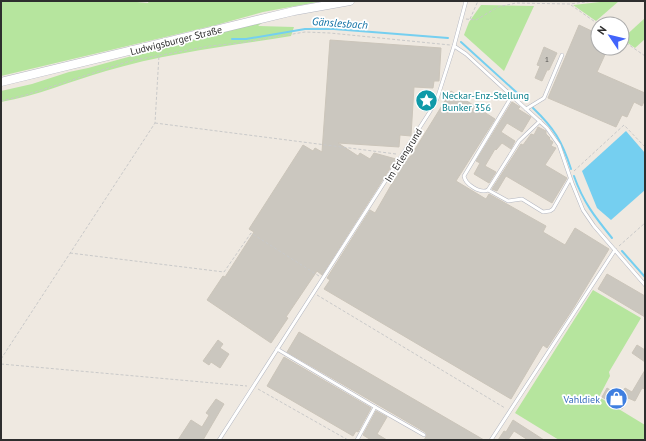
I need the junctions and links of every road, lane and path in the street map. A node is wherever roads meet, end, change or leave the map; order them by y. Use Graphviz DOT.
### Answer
graph roads {
  1 [pos="350,1"];
  2 [pos="466,1"];
  3 [pos="478,1"];
  4 [pos="593,1"];
  5 [pos="570,4"];
  6 [pos="590,18"];
  7 [pos="454,46"];
  8 [pos="630,46"];
  9 [pos="159,55"];
  10 [pos="562,55"];
  11 [pos="645,56"];
  12 [pos="1,82"];
  13 [pos="512,96"];
  14 [pos="1,100"];
  15 [pos="526,109"];
  16 [pos="540,121"];
  17 [pos="154,123"];
  18 [pos="645,147"];
  19 [pos="403,155"];
  20 [pos="570,177"];
  21 [pos="488,190"];
  22 [pos="645,223"];
  23 [pos="615,250"];
  24 [pos="70,253"];
  25 [pos="323,278"];
  26 [pos="645,285"];
  27 [pos="314,293"];
  28 [pos="277,350"];
  29 [pos="1,359"];
  30 [pos="1,364"];
  31 [pos="253,386"];
  32 [pos="375,407"];
  33 [pos="510,412"];
  34 [pos="424,435"];
  35 [pos="219,440"];
  36 [pos="348,440"];
  37 [pos="357,440"];
  38 [pos="491,440"];
  1 -- 12 [label="main road, Ludwigsburger Straße"];
  2 -- 7 [label="lane, Im Erlengrund"];
  3 -- 5 [label="path"];
  4 -- 5 [label="path"];
  5 -- 6 [label="path"];
  7 -- 9 [label="path"];
  7 -- 13 [label="lane"];
  7 -- 19 [label="lane, Im Erlengrund"];
  8 -- 11 [label="path"];
  9 -- 14 [label="path"];
  9 -- 17 [label="path"];
  10 -- 15 [label="lane"];
  13 -- 15 [label="lane"];
  13 -- 21 [label="lane"];
  15 -- 16 [label="lane"];
  16 -- 20 [label="lane"];
  16 -- 21 [label="lane"];
  17 -- 19 [label="path"];
  17 -- 24 [label="path"];
  18 -- 20 [label="path"];
  19 -- 25 [label="lane, Im Erlengrund"];
  20 -- 21 [label="lane"];
  20 -- 23 [label="lane"];
  22 -- 23 [label="path"];
  23 -- 26 [label="lane"];
  23 -- 33 [label="lane"];
  24 -- 25 [label="path"];
  24 -- 29 [label="path"];
  25 -- 27 [label="lane, Im Erlengrund"];
  27 -- 28 [label="lane, Im Erlengrund"];
  27 -- 33 [label="path"];
  28 -- 31 [label="lane, Im Erlengrund"];
  28 -- 32 [label="lane"];
  30 -- 31 [label="path"];
  31 -- 35 [label="lane, Im Erlengrund"];
  31 -- 36 [label="path"];
  32 -- 34 [label="lane"];
  32 -- 37 [label="lane"];
  33 -- 38 [label="lane"];
}
